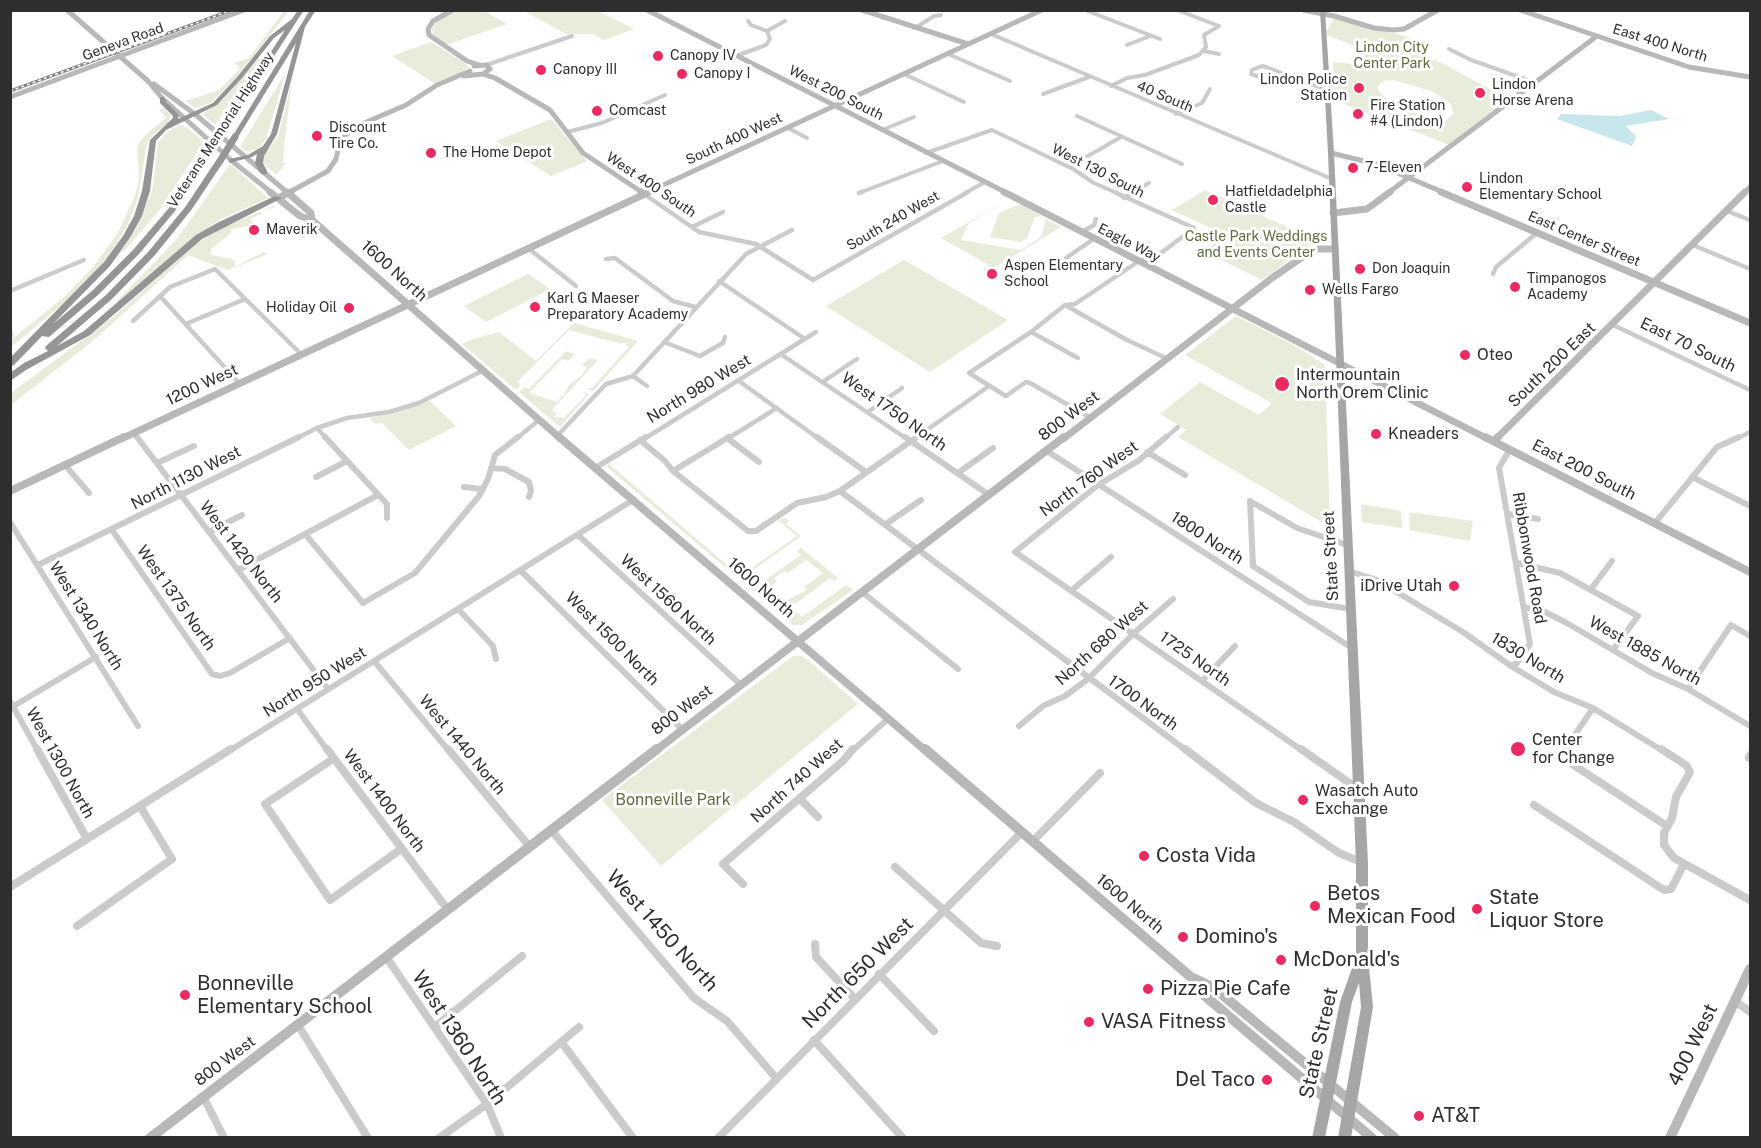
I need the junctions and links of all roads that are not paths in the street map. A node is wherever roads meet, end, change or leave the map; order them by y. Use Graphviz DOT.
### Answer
graph roads {
  1 [pos="67,10"];
  2 [pos="244,10"];
  3 [pos="301,10"];
  4 [pos="314,10"];
  5 [pos="453,10"];
  6 [pos="647,10"];
  7 [pos="862,10"];
  8 [pos="1042,10"];
  9 [pos="1085,10"];
  10 [pos="1177,10"];
  11 [pos="1303,10"];
  12 [pos="1438,10"];
  13 [pos="1520,10"];
  14 [pos="1322,12"];
  15 [pos="941,15"];
  16 [pos="296,19"];
  17 [pos="748,21"];
  18 [pos="785,21"];
  19 [pos="303,28"];
  20 [pos="915,28"];
  21 [pos="767,31"];
  22 [pos="991,34"];
  23 [pos="572,36"];
  24 [pos="1150,36"];
  25 [pos="1597,36"];
  26 [pos="1160,39"];
  27 [pos="968,44"];
  28 [pos="1127,45"];
  29 [pos="1449,50"];
  30 [pos="1204,51"];
  31 [pos="948,54"];
  32 [pos="1219,54"];
  33 [pos="120,56"];
  34 [pos="736,56"];
  35 [pos="467,61"];
  36 [pos="479,65"];
  37 [pos="488,68"];
  38 [pos="472,71"];
  39 [pos="483,74"];
  40 [pos="904,74"];
  41 [pos="1750,76"];
  42 [pos="1089,77"];
  43 [pos="495,78"];
  44 [pos="1300,80"];
  45 [pos="148,81"];
  46 [pos="1010,81"];
  47 [pos="1536,83"];
  48 [pos="1111,86"];
  49 [pos="1210,89"];
  50 [pos="1327,90"];
  51 [pos="1043,94"];
  52 [pos="665,95"];
  53 [pos="10,97"];
  54 [pos="162,98"];
  55 [pos="964,102"];
  56 [pos="215,104"];
  57 [pos="835,106"];
  58 [pos="188,109"];
  59 [pos="1176,114"];
  60 [pos="196,115"];
  61 [pos="1077,116"];
  62 [pos="914,117"];
  63 [pos="186,119"];
  64 [pos="788,128"];
  65 [pos="164,129"];
  66 [pos="882,130"];
  67 [pos="567,132"];
  68 [pos="1121,137"];
  69 [pos="807,138"];
  70 [pos="268,144"];
  71 [pos="926,153"];
  72 [pos="1331,153"];
  73 [pos="245,158"];
  74 [pos="232,161"];
  75 [pos="943,161"];
  76 [pos="1182,164"];
  77 [pos="1069,167"];
  78 [pos="264,173"];
  79 [pos="1409,178"];
  80 [pos="1332,179"];
  81 [pos="985,182"];
  82 [pos="1149,183"];
  83 [pos="1750,187"];
  84 [pos="288,193"];
  85 [pos="859,193"];
  86 [pos="644,194"];
  87 [pos="1013,197"];
  88 [pos="278,198"];
  89 [pos="1124,198"];
  90 [pos="1727,211"];
  91 [pos="723,212"];
  92 [pos="1333,213"];
  93 [pos="1096,219"];
  94 [pos="312,220"];
  95 [pos="1750,220"];
  96 [pos="692,227"];
  97 [pos="792,230"];
  98 [pos="1082,232"];
  99 [pos="1538,232"];
  100 [pos="1095,238"];
  101 [pos="1693,245"];
  102 [pos="761,246"];
  103 [pos="528,248"];
  104 [pos="1335,249"];
  105 [pos="1066,258"];
  106 [pos="606,259"];
  107 [pos="84,260"];
  108 [pos="1139,261"];
  109 [pos="1750,269"];
  110 [pos="1493,274"];
  111 [pos="813,280"];
  112 [pos="719,281"];
  113 [pos="1654,282"];
  114 [pos="576,286"];
  115 [pos="10,291"];
  116 [pos="160,296"];
  117 [pos="245,299"];
  118 [pos="406,304"];
  119 [pos="1065,305"];
  120 [pos="695,307"];
  121 [pos="1234,309"];
  122 [pos="133,321"];
  123 [pos="1750,323"];
  124 [pos="186,324"];
  125 [pos="1613,325"];
  126 [pos="816,332"];
  127 [pos="1031,332"];
  128 [pos="725,337"];
  129 [pos="805,339"];
  130 [pos="664,342"];
  131 [pos="300,353"];
  132 [pos="782,355"];
  133 [pos="1078,358"];
  134 [pos="857,359"];
  135 [pos="1168,359"];
  136 [pos="10,363"];
  137 [pos="1340,363"];
  138 [pos="23,368"];
  139 [pos="482,371"];
  140 [pos="633,376"];
  141 [pos="10,378"];
  142 [pos="739,381"];
  143 [pos="824,381"];
  144 [pos="238,382"];
  145 [pos="647,386"];
  146 [pos="989,386"];
  147 [pos="902,388"];
  148 [pos="1750,390"];
  149 [pos="777,408"];
  150 [pos="868,412"];
  151 [pos="1091,418"];
  152 [pos="539,420"];
  153 [pos="1178,427"];
  154 [pos="317,428"];
  155 [pos="133,432"];
  156 [pos="1750,432"];
  157 [pos="557,436"];
  158 [pos="727,438"];
  159 [pos="640,440"];
  160 [pos="910,441"];
  161 [pos="1494,441"];
  162 [pos="194,446"];
  163 [pos="993,448"];
  164 [pos="1510,449"];
  165 [pos="1047,451"];
  166 [pos="1147,452"];
  167 [pos="347,460"];
  168 [pos="759,462"];
  169 [pos="157,463"];
  170 [pos="65,465"];
  171 [pos="491,468"];
  172 [pos="595,468"];
  173 [pos="673,471"];
  174 [pos="866,472"];
  175 [pos="958,473"];
  176 [pos="1185,476"];
  177 [pos="316,477"];
  178 [pos="1692,477"];
  179 [pos="1098,484"];
  180 [pos="464,487"];
  181 [pos="483,489"];
  182 [pos="10,491"];
  183 [pos="840,491"];
  184 [pos="88,493"];
  185 [pos="181,495"];
  186 [pos="378,495"];
  187 [pos="989,495"];
  188 [pos="529,497"];
  189 [pos="633,500"];
  190 [pos="921,500"];
  191 [pos="1750,506"];
  192 [pos="1508,513"];
  193 [pos="242,515"];
  194 [pos="387,518"];
  195 [pos="1538,519"];
  196 [pos="10,522"];
  197 [pos="1655,523"];
  198 [pos="886,524"];
  199 [pos="112,530"];
  200 [pos="209,532"];
  201 [pos="305,534"];
  202 [pos="578,535"];
  203 [pos="1347,545"];
  204 [pos="918,549"];
  205 [pos="1015,552"];
  206 [pos="1111,557"];
  207 [pos="1612,561"];
  208 [pos="1517,563"];
  209 [pos="38,565"];
  210 [pos="238,570"];
  211 [pos="520,570"];
  212 [pos="1348,571"];
  213 [pos="1750,572"];
  214 [pos="1591,589"];
  215 [pos="1072,590"];
  216 [pos="862,592"];
  217 [pos="1173,599"];
  218 [pos="1524,607"];
  219 [pos="458,609"];
  220 [pos="1350,609"];
  221 [pos="1134,633"];
  222 [pos="1750,636"];
  223 [pos="290,638"];
  224 [pos="798,641"];
  225 [pos="1235,646"];
  226 [pos="1352,648"];
  227 [pos="1612,650"];
  228 [pos="96,657"];
  229 [pos="496,659"];
  230 [pos="374,661"];
  231 [pos="1511,666"];
  232 [pos="958,669"];
  233 [pos="1088,679"];
  234 [pos="1203,680"];
  235 [pos="741,685"];
  236 [pos="328,689"];
  237 [pos="1688,689"];
  238 [pos="11,705"];
  239 [pos="1593,708"];
  240 [pos="297,709"];
  241 [pos="888,719"];
  242 [pos="138,726"];
  243 [pos="1019,726"];
  244 [pos="1750,726"];
  245 [pos="682,729"];
  246 [pos="333,759"];
  247 [pos="1100,774"];
  248 [pos="1358,790"];
  249 [pos="800,799"];
  250 [pos="1534,805"];
  251 [pos="140,806"];
  252 [pos="818,817"];
  253 [pos="1667,826"];
  254 [pos="551,830"];
  255 [pos="1021,833"];
  256 [pos="87,839"];
  257 [pos="1032,843"];
  258 [pos="530,847"];
  259 [pos="401,849"];
  260 [pos="1362,863"];
  261 [pos="1684,864"];
  262 [pos="895,867"];
  263 [pos="743,885"];
  264 [pos="10,887"];
  265 [pos="1750,900"];
  266 [pos="448,910"];
  267 [pos="944,911"];
  268 [pos="77,927"];
  269 [pos="815,944"];
  270 [pos="997,946"];
  271 [pos="522,956"];
  272 [pos="1362,957"];
  273 [pos="387,958"];
  274 [pos="1750,969"];
  275 [pos="879,974"];
  276 [pos="1192,978"];
  277 [pos="855,999"];
  278 [pos="1735,1001"];
  279 [pos="1750,1012"];
  280 [pos="298,1025"];
  281 [pos="435,1027"];
  282 [pos="579,1027"];
  283 [pos="934,1031"];
  284 [pos="814,1040"];
  285 [pos="562,1043"];
  286 [pos="776,1078"];
  287 [pos="1330,1082"];
  288 [pos="204,1096"];
  289 [pos="1327,1098"];
  290 [pos="1351,1100"];
  291 [pos="487,1104"];
  292 [pos="1348,1117"];
  293 [pos="150,1137"];
  294 [pos="224,1137"];
  295 [pos="368,1137"];
  296 [pos="439,1137"];
  297 [pos="501,1137"];
  298 [pos="633,1137"];
  299 [pos="718,1137"];
  300 [pos="903,1137"];
  301 [pos="1318,1137"];
  302 [pos="1344,1137"];
  303 [pos="1372,1137"];
  304 [pos="1395,1137"];
  305 [pos="1670,1137"];
  1 -- 33 [label="street, 1600 North"];
  2 -- 33 [label="street, Geneva Road"];
  3 -- 16 [label="highway, Veterans Memorial Highway"];
  4 -- 19 [label="highway, Veterans Memorial Highway"];
  5 -- 35 [label="street"];
  6 -- 34 [label="street, West 200 South"];
  7 -- 20 [label="street"];
  8 -- 22 [label="street, South 400 West"];
  9 -- 24 [label="street"];
  10 -- 30 [label="street"];
  11 -- 14 [label="street"];
  12 -- 14 [label="street"];
  13 -- 25 [label="street, East 400 North"];
  14 -- 50 [label="main road"];
  15 -- 20 [label="street"];
  16 -- 56 [label="highway"];
  16 -- 136 [label="highway, Veterans Memorial Highway, bridge"];
  17 -- 21 [label="street"];
  18 -- 21 [label="street"];
  19 -- 70 [label="highway"];
  19 -- 138 [label="highway, Veterans Memorial Highway, bridge"];
  20 -- 27 [label="street"];
  21 -- 34 [label="street"];
  22 -- 27 [label="street, South 400 West"];
  22 -- 42 [label="street, 40 South"];
  23 -- 37 [label="street"];
  24 -- 26 [label="street"];
  24 -- 28 [label="street"];
  25 -- 41 [label="street, East 400 North"];
  25 -- 47 [label="street"];
  27 -- 31 [label="street, South 400 West"];
  29 -- 47 [label="street"];
  30 -- 32 [label="street"];
  30 -- 48 [label="street"];
  31 -- 40 [label="street, South 400 West"];
  31 -- 46 [label="street"];
  33 -- 45 [label="street, 1600 North"];
  33 -- 53 [label="street, Geneva Road"];
  34 -- 57 [label="street, West 200 South"];
  35 -- 36 [label="street"];
  35 -- 38 [label="street"];
  36 -- 37 [label="street"];
  36 -- 38 [label="street"];
  37 -- 39 [label="street, West 400 South"];
  37 -- 43 [label="street, West 400 South"];
  38 -- 39 [label="street, West 400 South"];
  38 -- 84 [label="street"];
  39 -- 43 [label="street, West 400 South"];
  40 -- 55 [label="street"];
  40 -- 57 [label="street, South 400 West"];
  42 -- 48 [label="street, 40 South"];
  42 -- 51 [label="street"];
  43 -- 67 [label="street, West 400 South"];
  44 -- 44 [label="street"];
  44 -- 50 [label="street"];
  45 -- 54 [label="street, 1600 North"];
  45 -- 58 [label="street, 1600 North"];
  47 -- 79 [label="street"];
  48 -- 59 [label="street, 40 South"];
  49 -- 59 [label="street"];
  50 -- 72 [label="main road, State Street"];
  52 -- 67 [label="street"];
  54 -- 63 [label="street, 1600 North"];
  54 -- 65 [label="highway"];
  56 -- 58 [label="highway"];
  56 -- 60 [label="highway"];
  57 -- 64 [label="street, South 400 West"];
  57 -- 66 [label="street, West 200 South"];
  58 -- 60 [label="street, 1600 North"];
  59 -- 80 [label="street, 40 South"];
  60 -- 63 [label="highway"];
  60 -- 73 [label="street, 1600 North"];
  61 -- 68 [label="street"];
  62 -- 66 [label="street"];
  63 -- 65 [label="highway"];
  63 -- 74 [label="street, 1600 North"];
  64 -- 69 [label="street"];
  64 -- 86 [label="street, South 400 West"];
  65 -- 136 [label="highway"];
  66 -- 71 [label="street, West 200 South"];
  67 -- 86 [label="street, West 400 South"];
  68 -- 76 [label="street"];
  68 -- 77 [label="street"];
  70 -- 73 [label="highway"];
  70 -- 78 [label="highway"];
  71 -- 75 [label="street, West 200 South"];
  71 -- 77 [label="street, West 130 South"];
  72 -- 79 [label="street, East Center Street"];
  72 -- 80 [label="main road, State Street"];
  73 -- 74 [label="highway"];
  73 -- 78 [label="street, 1600 North"];
  74 -- 88 [label="street, 1600 North"];
  75 -- 81 [label="street, West 200 South"];
  75 -- 85 [label="street"];
  77 -- 89 [label="street, West 130 South"];
  78 -- 84 [label="street, 1600 North"];
  79 -- 92 [label="street"];
  79 -- 99 [label="street, East Center Street"];
  80 -- 92 [label="main road, State Street"];
  81 -- 87 [label="street, West 200 South"];
  81 -- 111 [label="street, South 240 West"];
  82 -- 89 [label="street"];
  83 -- 90 [label="street, South 200 East"];
  84 -- 88 [label="street"];
  84 -- 94 [label="street, 1600 North"];
  86 -- 96 [label="street, West 400 South"];
  86 -- 103 [label="street, South 400 West"];
  87 -- 98 [label="street, Eagle Way"];
  88 -- 94 [label="street, 1600 North"];
  88 -- 138 [label="highway"];
  89 -- 108 [label="street, West 130 South"];
  90 -- 95 [label="street"];
  90 -- 101 [label="street, South 200 East"];
  91 -- 96 [label="street"];
  92 -- 104 [label="main road, State Street"];
  93 -- 98 [label="street"];
  94 -- 118 [label="street, 1600 North"];
  96 -- 102 [label="street, West 400 South"];
  97 -- 102 [label="street"];
  98 -- 100 [label="street, Eagle Way"];
  99 -- 110 [label="street"];
  99 -- 113 [label="street, East Center Street"];
  100 -- 105 [label="street"];
  100 -- 108 [label="street, Eagle Way"];
  101 -- 109 [label="street"];
  101 -- 113 [label="street, South 200 East"];
  102 -- 111 [label="street, West 400 South"];
  102 -- 112 [label="street"];
  103 -- 114 [label="street"];
  103 -- 118 [label="street, South 400 West"];
  104 -- 121 [label="street, 800 West"];
  104 -- 137 [label="main road, State Street"];
  106 -- 120 [label="street"];
  107 -- 115 [label="street"];
  108 -- 119 [label="street"];
  108 -- 121 [label="street, Eagle Way"];
  112 -- 120 [label="street"];
  112 -- 129 [label="street"];
  113 -- 123 [label="street, East Center Street"];
  113 -- 125 [label="street, South 200 East"];
  116 -- 117 [label="street"];
  116 -- 122 [label="street"];
  116 -- 124 [label="street"];
  117 -- 124 [label="street"];
  117 -- 131 [label="street"];
  118 -- 131 [label="street, 1200 West"];
  118 -- 139 [label="street, 1600 North"];
  119 -- 127 [label="street"];
  119 -- 135 [label="street"];
  120 -- 130 [label="street"];
  121 -- 135 [label="street, 800 West"];
  121 -- 137 [label="street, East 200 South"];
  124 -- 144 [label="street"];
  125 -- 148 [label="street, East 70 South"];
  125 -- 161 [label="street, South 200 East"];
  126 -- 129 [label="street, North 980 West"];
  127 -- 133 [label="street"];
  127 -- 146 [label="street"];
  128 -- 130 [label="street"];
  129 -- 132 [label="street, North 980 West"];
  130 -- 140 [label="street"];
  131 -- 144 [label="street, 1200 West"];
  132 -- 142 [label="street, North 980 West"];
  132 -- 143 [label="street, West 1750 North"];
  134 -- 143 [label="street"];
  135 -- 151 [label="street, 800 West"];
  137 -- 161 [label="street, East 200 South"];
  137 -- 203 [label="main road, State Street"];
  138 -- 141 [label="highway, Veterans Memorial Highway"];
  139 -- 152 [label="street, 1600 North"];
  139 -- 154 [label="street, North 1130 West"];
  140 -- 145 [label="street"];
  140 -- 157 [label="street"];
  142 -- 149 [label="street"];
  142 -- 159 [label="street, North 980 West"];
  143 -- 150 [label="street, West 1750 North"];
  144 -- 155 [label="street, 1200 West"];
  146 -- 151 [label="street"];
  146 -- 160 [label="street"];
  147 -- 150 [label="street"];
  149 -- 158 [label="street"];
  149 -- 174 [label="street"];
  150 -- 160 [label="street, West 1750 North"];
  151 -- 165 [label="street, 800 West"];
  152 -- 157 [label="street, 1600 North"];
  152 -- 171 [label="street"];
  153 -- 166 [label="street, North 760 West"];
  154 -- 167 [label="street"];
  154 -- 185 [label="street, North 1130 West"];
  155 -- 169 [label="street, West 1420 North"];
  155 -- 170 [label="street, 1200 West"];
  156 -- 178 [label="street"];
  157 -- 172 [label="street, 1600 North"];
  158 -- 168 [label="street"];
  158 -- 173 [label="street"];
  159 -- 172 [label="street, North 980 West"];
  159 -- 173 [label="street"];
  160 -- 174 [label="street"];
  160 -- 175 [label="street, West 1750 North"];
  161 -- 164 [label="street, East 200 South"];
  162 -- 169 [label="street"];
  163 -- 175 [label="street"];
  164 -- 192 [label="street, Ribbonwood Road"];
  164 -- 197 [label="street, East 200 South"];
  165 -- 179 [label="street, 1800 North"];
  165 -- 187 [label="street, 800 West"];
  166 -- 176 [label="street"];
  166 -- 179 [label="street, North 760 West"];
  167 -- 177 [label="street"];
  167 -- 186 [label="street"];
  169 -- 185 [label="street, West 1420 North"];
  170 -- 182 [label="street, 1200 West"];
  170 -- 184 [label="street"];
  171 -- 181 [label="street"];
  171 -- 188 [label="street"];
  172 -- 189 [label="street, 1600 North"];
  173 -- 183 [label="street"];
  174 -- 183 [label="street"];
  175 -- 187 [label="street, West 1750 North"];
  178 -- 191 [label="street"];
  178 -- 197 [label="street"];
  179 -- 205 [label="street, North 760 West"];
  179 -- 226 [label="street, 1800 North"];
  180 -- 181 [label="street"];
  181 -- 201 [label="street"];
  183 -- 198 [label="street, 1700 North"];
  185 -- 199 [label="street, North 1130 West"];
  185 -- 200 [label="street, West 1420 North"];
  186 -- 194 [label="street"];
  186 -- 201 [label="street"];
  187 -- 204 [label="street, 800 West"];
  189 -- 202 [label="street, North 950 West"];
  189 -- 224 [label="street, 1600 North"];
  190 -- 198 [label="street"];
  192 -- 195 [label="street"];
  192 -- 208 [label="street, Ribbonwood Road"];
  193 -- 200 [label="street"];
  196 -- 209 [label="street, West 1340 North"];
  197 -- 213 [label="street, East 200 South"];
  198 -- 204 [label="street, 1700 North"];
  199 -- 209 [label="street, North 1130 West"];
  199 -- 223 [label="street, West 1375 North"];
  200 -- 210 [label="street, West 1420 North"];
  201 -- 210 [label="street"];
  202 -- 211 [label="street, North 950 West"];
  202 -- 235 [label="street, West 1560 North"];
  203 -- 212 [label="main road, State Street"];
  203 -- 220 [label="street"];
  204 -- 216 [label="street, 800 West"];
  204 -- 233 [label="street, 1700 North"];
  205 -- 215 [label="street, 1725 North"];
  206 -- 215 [label="street"];
  207 -- 214 [label="street"];
  208 -- 214 [label="street"];
  208 -- 218 [label="street, Ribbonwood Road"];
  209 -- 228 [label="street, West 1340 North"];
  210 -- 223 [label="street, West 1420 North"];
  211 -- 219 [label="street, North 950 West"];
  211 -- 245 [label="street, West 1500 North"];
  212 -- 220 [label="main road, State Street"];
  212 -- 231 [label="street, 1830 North"];
  214 -- 227 [label="street"];
  215 -- 221 [label="street, 1725 North"];
  216 -- 224 [label="street, 800 West"];
  216 -- 232 [label="street"];
  217 -- 221 [label="street, North 680 West"];
  218 -- 227 [label="street, West 1885 North"];
  218 -- 231 [label="street, Ribbonwood Road"];
  219 -- 229 [label="street"];
  219 -- 230 [label="street, North 950 West"];
  220 -- 226 [label="main road, State Street"];
  221 -- 233 [label="street, North 680 West"];
  221 -- 234 [label="street, 1725 North"];
  222 -- 237 [label="street"];
  223 -- 236 [label="street, West 1420 North"];
  224 -- 235 [label="street, 800 West"];
  224 -- 241 [label="street, 1600 North"];
  225 -- 234 [label="street"];
  226 -- 248 [label="main road, State Street"];
  227 -- 237 [label="street, West 1885 North"];
  228 -- 238 [label="street"];
  228 -- 242 [label="street, West 1340 North"];
  230 -- 236 [label="street, North 950 West"];
  230 -- 258 [label="street, West 1440 North"];
  231 -- 239 [label="street, 1830 North"];
  233 -- 243 [label="street, North 680 West"];
  233 -- 260 [label="street, 1700 North"];
  234 -- 248 [label="street, 1725 North"];
  235 -- 245 [label="street, 800 West"];
  236 -- 240 [label="street, North 950 West"];
  237 -- 244 [label="street, West 1885 North"];
  238 -- 256 [label="street, West 1300 North"];
  239 -- 253 [label="street, 1830 North"];
  239 -- 253 [label="street"];
  240 -- 246 [label="street, West 1400 North"];
  240 -- 251 [label="street, North 950 West"];
  241 -- 249 [label="street, North 740 West"];
  241 -- 255 [label="street, 1600 North"];
  245 -- 254 [label="street, 800 West"];
  246 -- 259 [label="street, West 1400 North"];
  246 -- 259 [label="street"];
  247 -- 257 [label="street"];
  248 -- 260 [label="main road, State Street"];
  249 -- 252 [label="street"];
  249 -- 263 [label="street, North 740 West"];
  250 -- 261 [label="street"];
  251 -- 256 [label="street, North 950 West"];
  251 -- 268 [label="street"];
  253 -- 261 [label="street"];
  254 -- 258 [label="street, 800 West"];
  254 -- 286 [label="street, West 1450 North"];
  255 -- 257 [label="street, 1600 North"];
  255 -- 267 [label="street, North 650 West"];
  256 -- 264 [label="street, North 950 West"];
  257 -- 276 [label="street, 1600 North"];
  258 -- 266 [label="street, 800 West"];
  259 -- 266 [label="street, West 1400 North"];
  260 -- 272 [label="main road, State Street"];
  261 -- 265 [label="street"];
  262 -- 267 [label="street"];
  266 -- 273 [label="street, 800 West"];
  267 -- 270 [label="street"];
  267 -- 275 [label="street, North 650 West"];
  269 -- 277 [label="street"];
  271 -- 281 [label="street"];
  272 -- 287 [label="main road, State Street"];
  272 -- 290 [label="main road, State Street"];
  273 -- 280 [label="street, 800 West"];
  273 -- 281 [label="street, West 1360 North"];
  274 -- 278 [label="street, 400 West"];
  275 -- 277 [label="street, North 650 West"];
  275 -- 283 [label="street"];
  276 -- 287 [label="street, 1600 North"];
  276 -- 289 [label="street, 1600 North"];
  277 -- 284 [label="street, North 650 West"];
  278 -- 279 [label="street"];
  278 -- 305 [label="street, 400 West"];
  280 -- 288 [label="street, 800 West"];
  280 -- 295 [label="street"];
  281 -- 291 [label="street, West 1360 North"];
  282 -- 285 [label="street"];
  284 -- 286 [label="street, North 650 West"];
  284 -- 300 [label="street"];
  285 -- 291 [label="street"];
  285 -- 298 [label="street"];
  286 -- 299 [label="street, North 650 West"];
  287 -- 289 [label="main road, State Street"];
  287 -- 290 [label="street, 1600 North"];
  288 -- 293 [label="street, 800 West"];
  288 -- 294 [label="street"];
  289 -- 292 [label="street, 1600 North"];
  289 -- 301 [label="main road, State Street"];
  290 -- 292 [label="main road, State Street"];
  290 -- 304 [label="street, 1600 North"];
  291 -- 296 [label="street"];
  291 -- 297 [label="street, West 1360 North"];
  292 -- 302 [label="main road, State Street"];
  292 -- 303 [label="street, 1600 North"];
}
